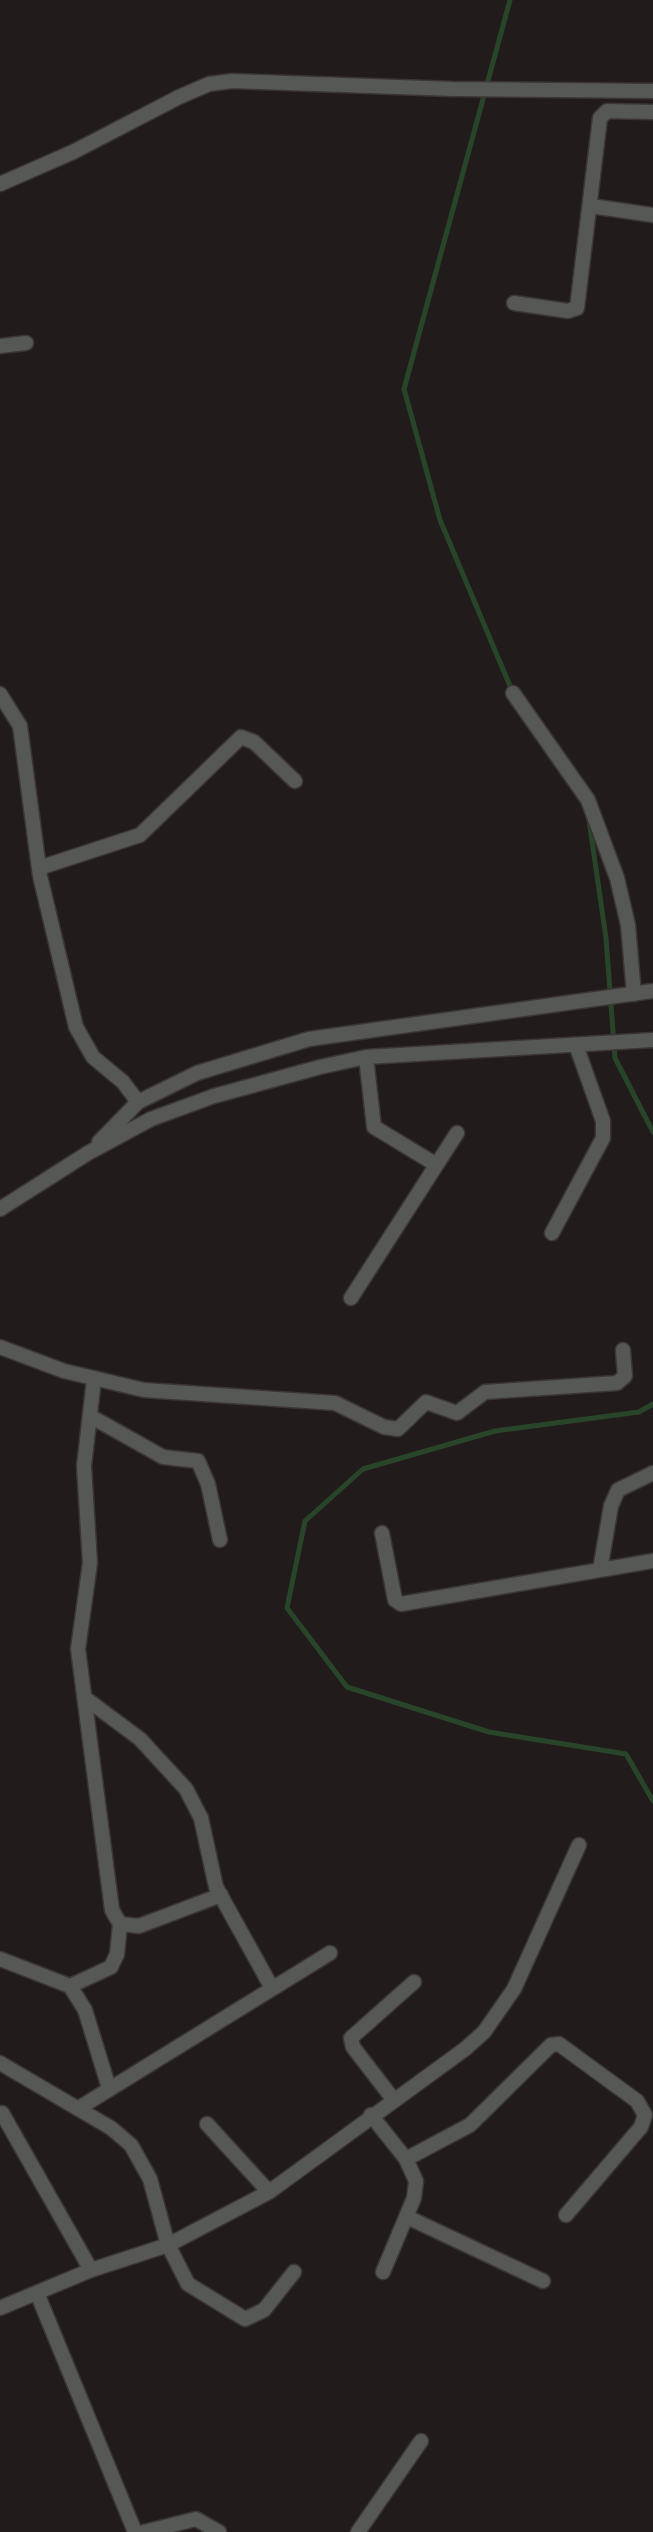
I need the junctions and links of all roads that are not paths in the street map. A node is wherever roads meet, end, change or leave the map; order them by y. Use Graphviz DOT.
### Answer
graph roads {
  1 [pos="648,90"];
  2 [pos="653,112"];
  3 [pos="0,184"];
  4 [pos="591,206"];
  5 [pos="653,215"];
  6 [pos="514,303"];
  7 [pos="26,343"];
  8 [pos="0,346"];
  9 [pos="513,693"];
  10 [pos="0,694"];
  11 [pos="295,781"];
  12 [pos="39,868"];
  13 [pos="653,991"];
  14 [pos="628,995"];
  15 [pos="653,1040"];
  16 [pos="576,1045"];
  17 [pos="366,1057"];
  18 [pos="138,1102"];
  19 [pos="457,1133"];
  20 [pos="88,1153"];
  21 [pos="435,1164"];
  22 [pos="0,1209"];
  23 [pos="552,1233"];
  24 [pos="351,1298"];
  25 [pos="0,1347"];
  26 [pos="623,1350"];
  27 [pos="94,1379"];
  28 [pos="90,1416"];
  29 [pos="653,1473"];
  30 [pos="382,1533"];
  31 [pos="220,1540"];
  32 [pos="653,1561"];
  33 [pos="600,1570"];
  34 [pos="85,1698"];
  35 [pos="579,1845"];
  36 [pos="221,1895"];
  37 [pos="120,1924"];
  38 [pos="330,1953"];
  39 [pos="0,1959"];
  40 [pos="414,1982"];
  41 [pos="70,1986"];
  42 [pos="272,1988"];
  43 [pos="0,2063"];
  44 [pos="109,2088"];
  45 [pos="393,2099"];
  46 [pos="79,2108"];
  47 [pos="2,2113"];
  48 [pos="371,2115"];
  49 [pos="207,2124"];
  50 [pos="406,2159"];
  51 [pos="269,2192"];
  52 [pos="566,2215"];
  53 [pos="407,2217"];
  54 [pos="168,2245"];
  55 [pos="91,2270"];
  56 [pos="294,2272"];
  57 [pos="383,2272"];
  58 [pos="543,2281"];
  59 [pos="37,2293"];
  60 [pos="0,2308"];
  61 [pos="421,2441"];
  62 [pos="135,2532"];
  63 [pos="144,2532"];
  64 [pos="219,2532"];
  65 [pos="358,2532"];
  1 -- 3 [label="street"];
  2 -- 4 [label="street"];
  4 -- 5 [label="street"];
  4 -- 6 [label="street"];
  7 -- 8 [label="street"];
  9 -- 14 [label="street"];
  10 -- 12 [label="street"];
  11 -- 12 [label="street"];
  12 -- 18 [label="street"];
  13 -- 14 [label="street"];
  14 -- 18 [label="street"];
  15 -- 16 [label="street"];
  16 -- 17 [label="street"];
  16 -- 23 [label="street"];
  17 -- 20 [label="street"];
  17 -- 21 [label="street"];
  18 -- 20 [label="street"];
  19 -- 21 [label="street"];
  20 -- 22 [label="street"];
  21 -- 24 [label="street"];
  25 -- 27 [label="street"];
  26 -- 27 [label="street"];
  27 -- 28 [label="street"];
  28 -- 31 [label="street"];
  28 -- 34 [label="street"];
  29 -- 33 [label="street"];
  30 -- 33 [label="street"];
  32 -- 33 [label="street"];
  34 -- 36 [label="street"];
  34 -- 37 [label="street"];
  35 -- 45 [label="street"];
  36 -- 37 [label="street"];
  36 -- 42 [label="street"];
  37 -- 41 [label="street"];
  38 -- 42 [label="street"];
  39 -- 41 [label="street"];
  40 -- 45 [label="street"];
  41 -- 44 [label="street"];
  42 -- 44 [label="street"];
  43 -- 46 [label="street"];
  44 -- 46 [label="street"];
  45 -- 48 [label="street"];
  46 -- 54 [label="street"];
  47 -- 55 [label="street"];
  48 -- 50 [label="street"];
  48 -- 51 [label="street"];
  49 -- 51 [label="street"];
  50 -- 52 [label="street"];
  50 -- 53 [label="street"];
  51 -- 54 [label="street"];
  53 -- 57 [label="street"];
  53 -- 58 [label="street"];
  54 -- 55 [label="street"];
  54 -- 56 [label="street"];
  55 -- 59 [label="street"];
  59 -- 60 [label="street"];
  59 -- 62 [label="street"];
  61 -- 65 [label="street"];
  63 -- 64 [label="street"];
}
